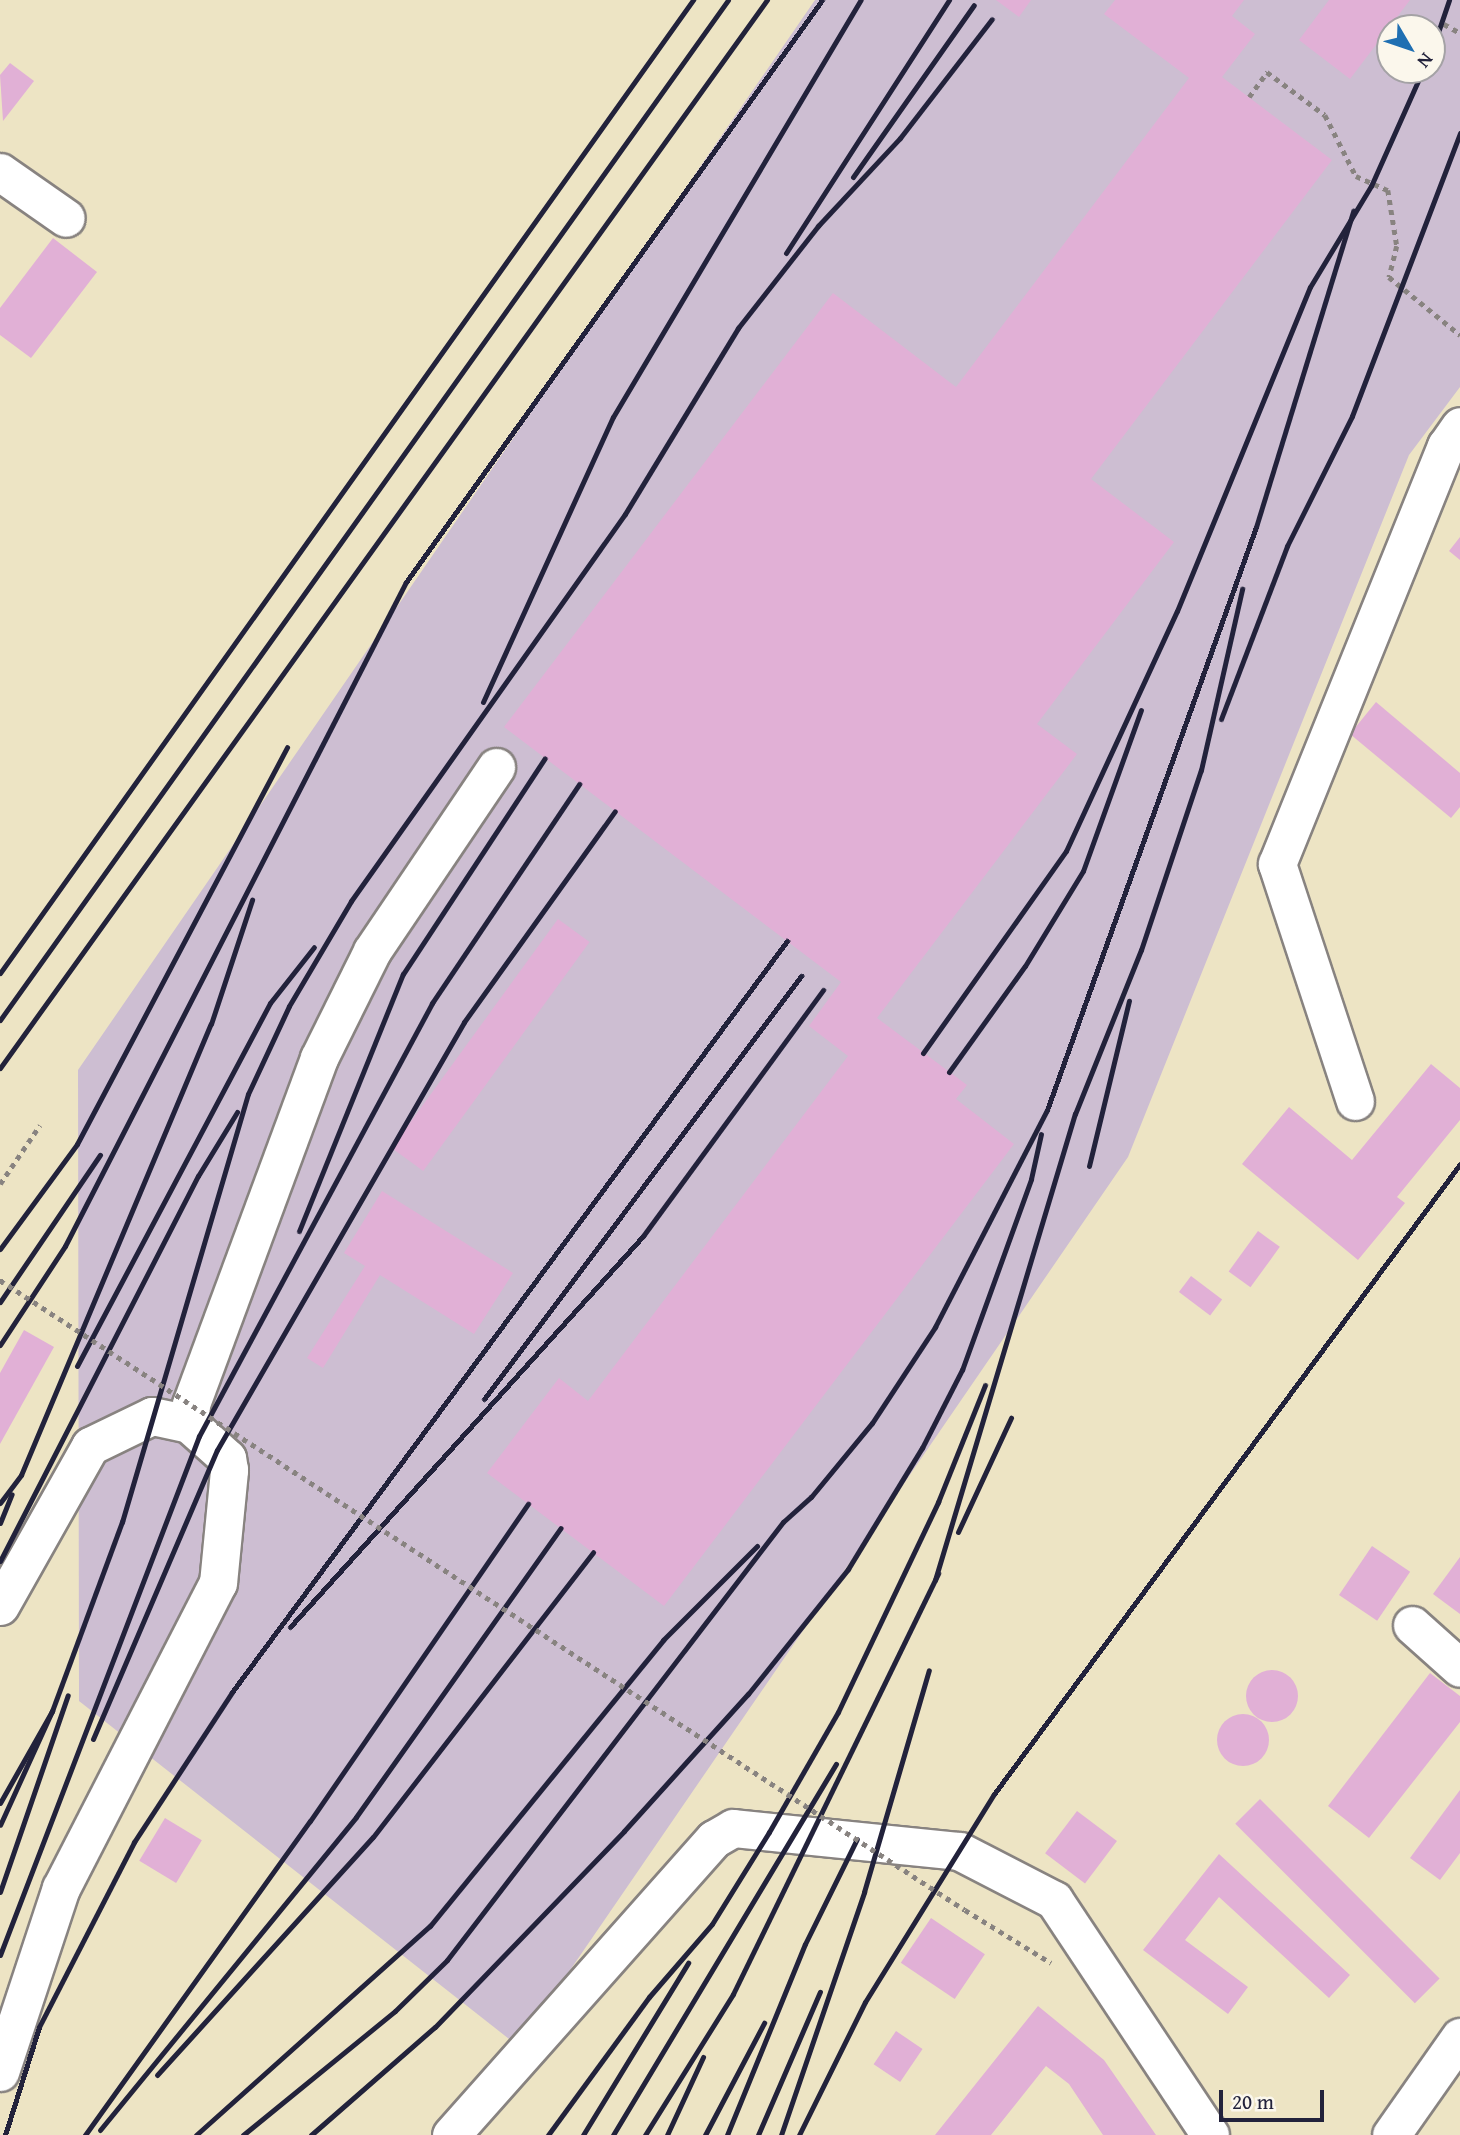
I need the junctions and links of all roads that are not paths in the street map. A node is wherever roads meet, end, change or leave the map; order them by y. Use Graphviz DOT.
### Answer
graph roads {
  1 [pos="4,182"];
  2 [pos="66,218"];
  3 [pos="1460,426"];
  4 [pos="496,767"];
  5 [pos="1355,1101"];
  6 [pos="189,1424"];
  7 [pos="0,1606"];
  8 [pos="1412,1625"];
  9 [pos="1460,1668"];
  10 [pos="1460,2037"];
  11 [pos="0,2072"];
  12 [pos="451,2135"];
  13 [pos="1210,2135"];
  14 [pos="1391,2135"];
  1 -- 2 [label="street"];
  3 -- 5 [label="street"];
  4 -- 6 [label="street"];
  6 -- 7 [label="street"];
  6 -- 11 [label="street"];
  8 -- 9 [label="street"];
  10 -- 14 [label="street"];
  12 -- 13 [label="street"];
}
